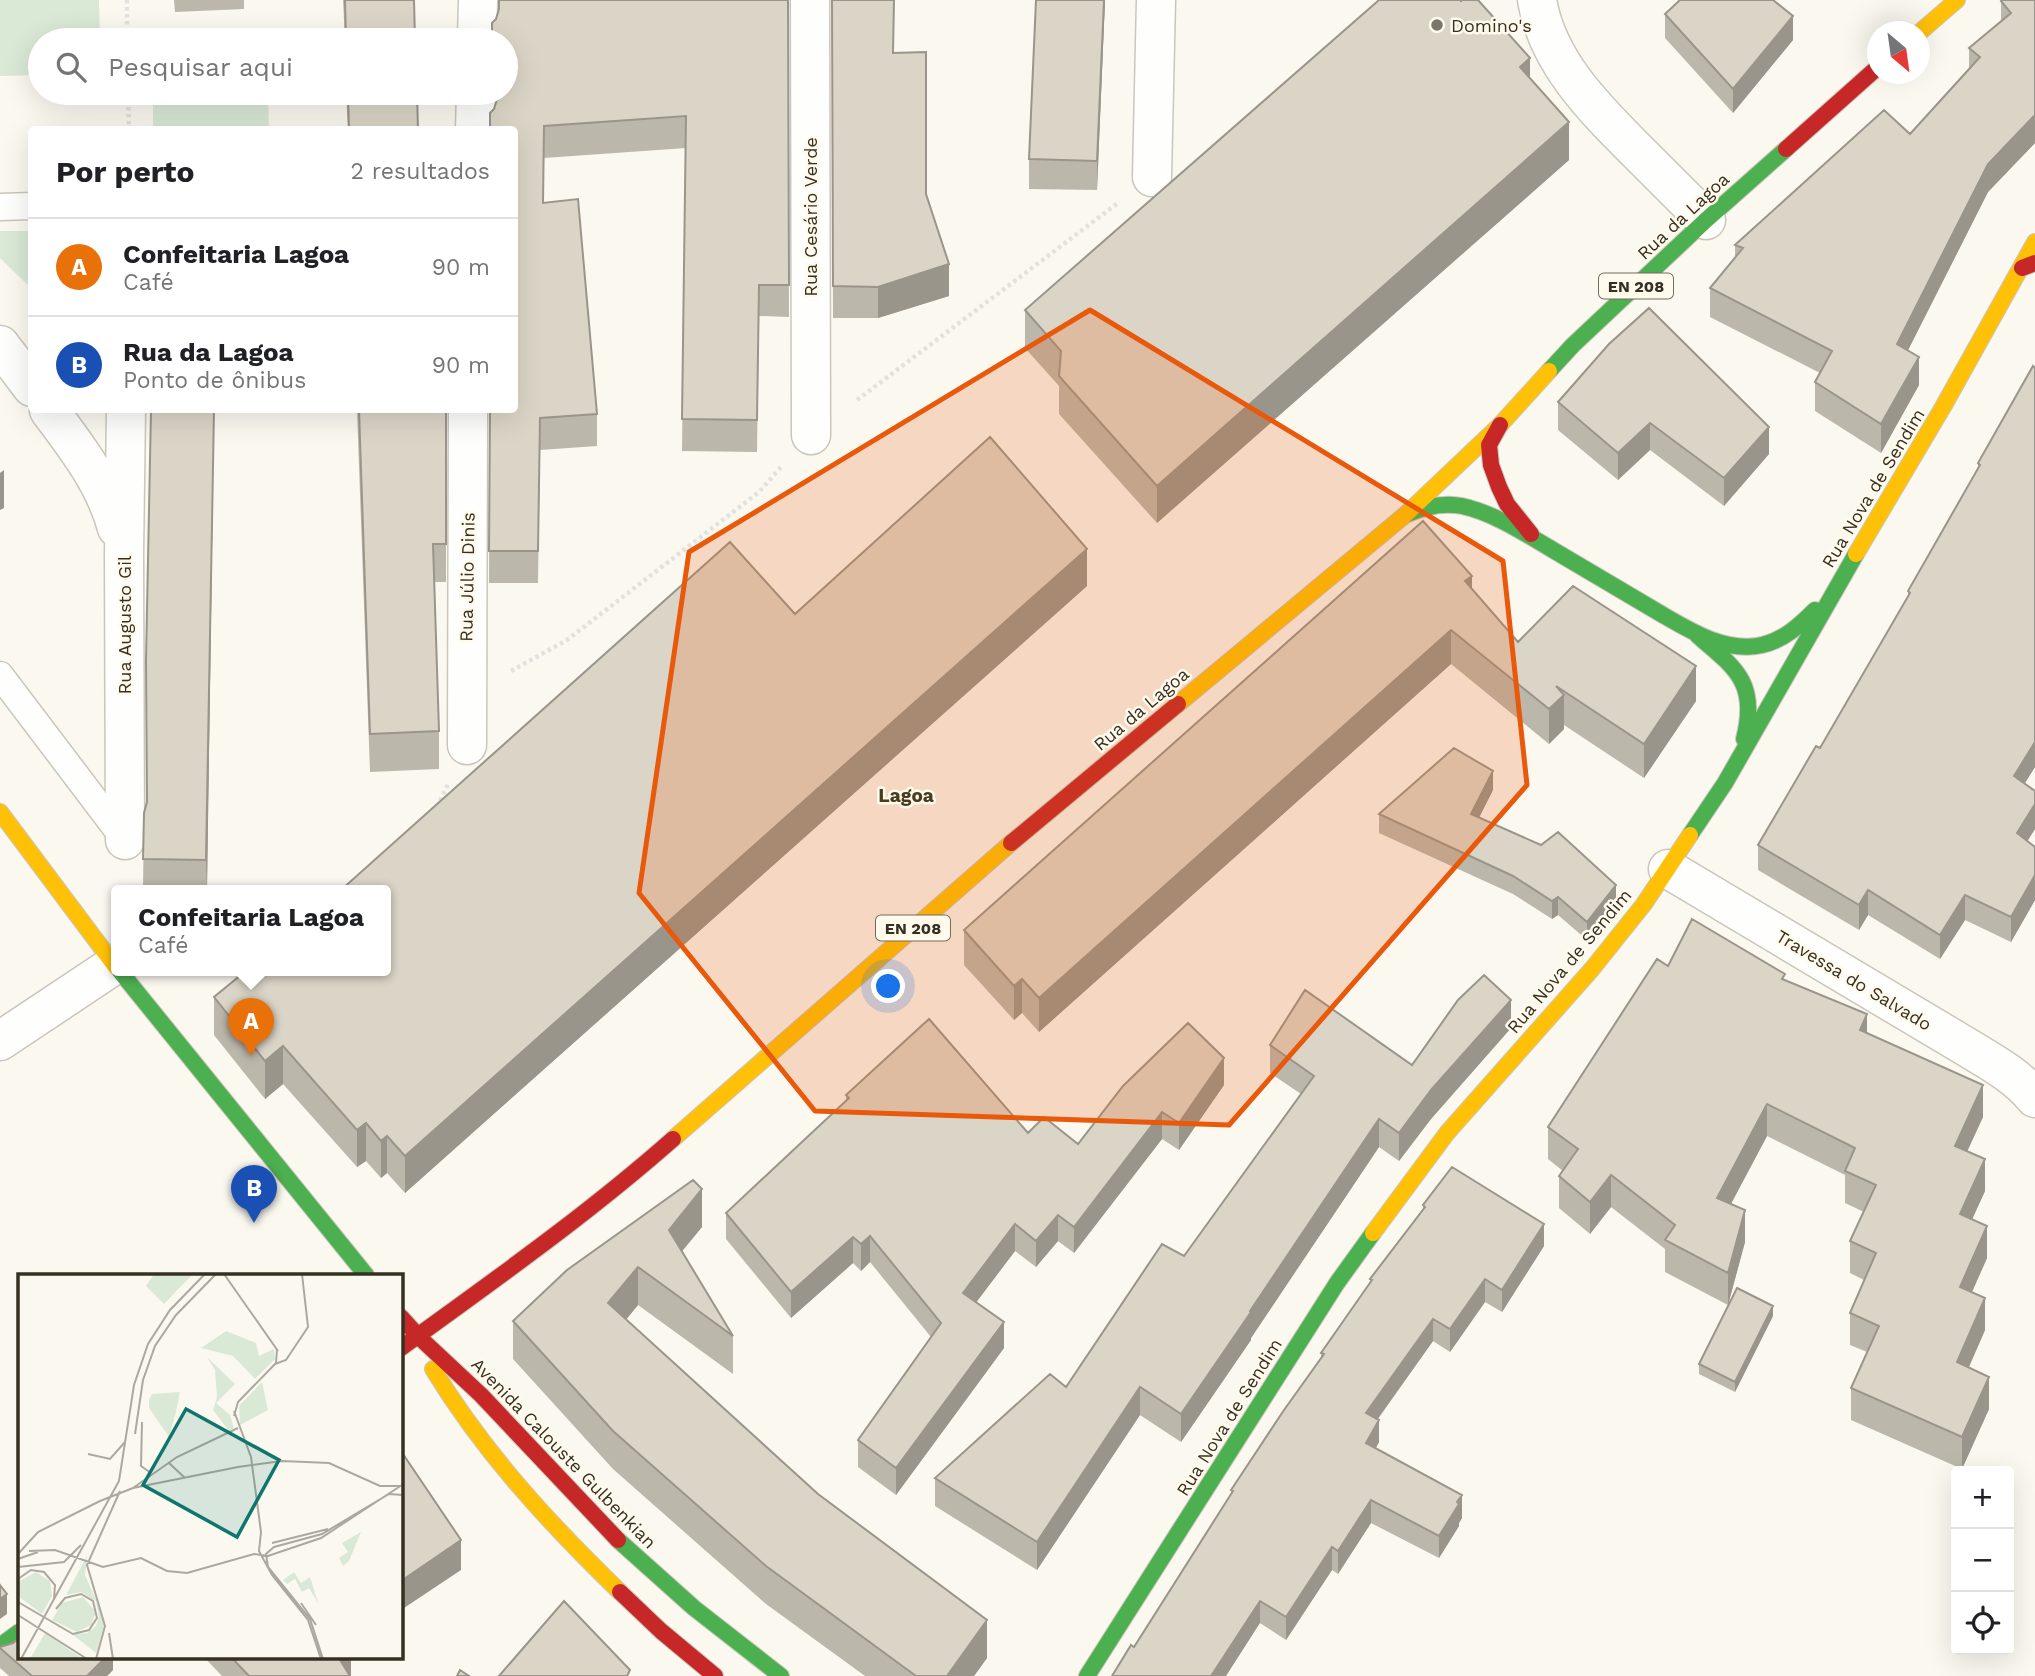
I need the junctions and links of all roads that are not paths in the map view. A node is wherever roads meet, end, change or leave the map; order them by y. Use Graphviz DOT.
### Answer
graph roads {
  1 [pos="478,0"];
  2 [pos="810,0"];
  3 [pos="1156,0"];
  4 [pos="1537,0"];
  5 [pos="1957,0"];
  6 [pos="1930,23"];
  7 [pos="477,28"];
  8 [pos="1867,77"];
  9 [pos="476,105"];
  10 [pos="475,126"];
  11 [pos="1152,177"];
  12 [pos="28,206"];
  13 [pos="0,207"];
  14 [pos="1706,220"];
  15 [pos="2035,242"];
  16 [pos="2029,265"];
  17 [pos="0,345"];
  18 [pos="28,382"];
  19 [pos="51,413"];
  20 [pos="126,413"];
  21 [pos="468,413"];
  22 [pos="1500,425"];
  23 [pos="811,435"];
  24 [pos="1405,515"];
  25 [pos="1538,541"];
  26 [pos="1857,552"];
  27 [pos="124,555"];
  28 [pos="1698,635"];
  29 [pos="0,674"];
  30 [pos="467,745"];
  31 [pos="1725,783"];
  32 [pos="0,812"];
  33 [pos="125,840"];
  34 [pos="1668,869"];
  35 [pos="111,959"];
  36 [pos="111,971"];
  37 [pos="124,976"];
  38 [pos="0,1041"];
  39 [pos="2035,1098"];
  40 [pos="365,1274"];
  41 [pos="402,1318"];
  42 [pos="416,1336"];
  43 [pos="402,1347"];
  44 [pos="18,1633"];
  45 [pos="0,1646"];
  46 [pos="715,1676"];
  47 [pos="780,1676"];
  48 [pos="1087,1676"];
  1 -- 7 [label="street"];
  2 -- 23 [label="street, Rua Cesário Verde"];
  3 -- 11 [label="street"];
  4 -- 14 [label="street"];
  5 -- 6 [label="main road"];
  8 -- 14 [label="main road, Rua da Lagoa / EN 208"];
  9 -- 10 [label="street"];
  12 -- 13 [label="lane"];
  14 -- 22 [label="main road, Rua da Lagoa / EN 208"];
  15 -- 16 [label="main road, Rua Nova de Sendim"];
  16 -- 26 [label="main road, Rua Nova de Sendim"];
  17 -- 18 [label="street"];
  19 -- 27 [label="street"];
  20 -- 27 [label="street, Rua Augusto Gil"];
  21 -- 30 [label="street, Rua Júlio Dinis"];
  22 -- 24 [label="main road, Rua da Lagoa / EN 208"];
  22 -- 25 [label="main road"];
  24 -- 25 [label="main road"];
  24 -- 42 [label="main road, Rua da Lagoa / EN 208"];
  25 -- 28 [label="main road"];
  26 -- 28 [label="main road"];
  26 -- 31 [label="main road, Rua Nova de Sendim"];
  27 -- 33 [label="street, Rua Augusto Gil"];
  28 -- 31 [label="main road"];
  29 -- 33 [label="lane"];
  31 -- 34 [label="main road, Rua Nova de Sendim"];
  32 -- 35 [label="main road"];
  34 -- 39 [label="street, Travessa do Salvado"];
  34 -- 48 [label="main road, Rua Nova de Sendim"];
  36 -- 38 [label="street"];
  37 -- 40 [label="main road"];
  41 -- 42 [label="main road, Avenida Calouste Gulbenkian"];
  42 -- 43 [label="main road, Rua da Lagoa / EN 208"];
  42 -- 46 [label="main road, Avenida Calouste Gulbenkian"];
  42 -- 47 [label="main road, Avenida Calouste Gulbenkian"];
  44 -- 45 [label="main road"];
}
